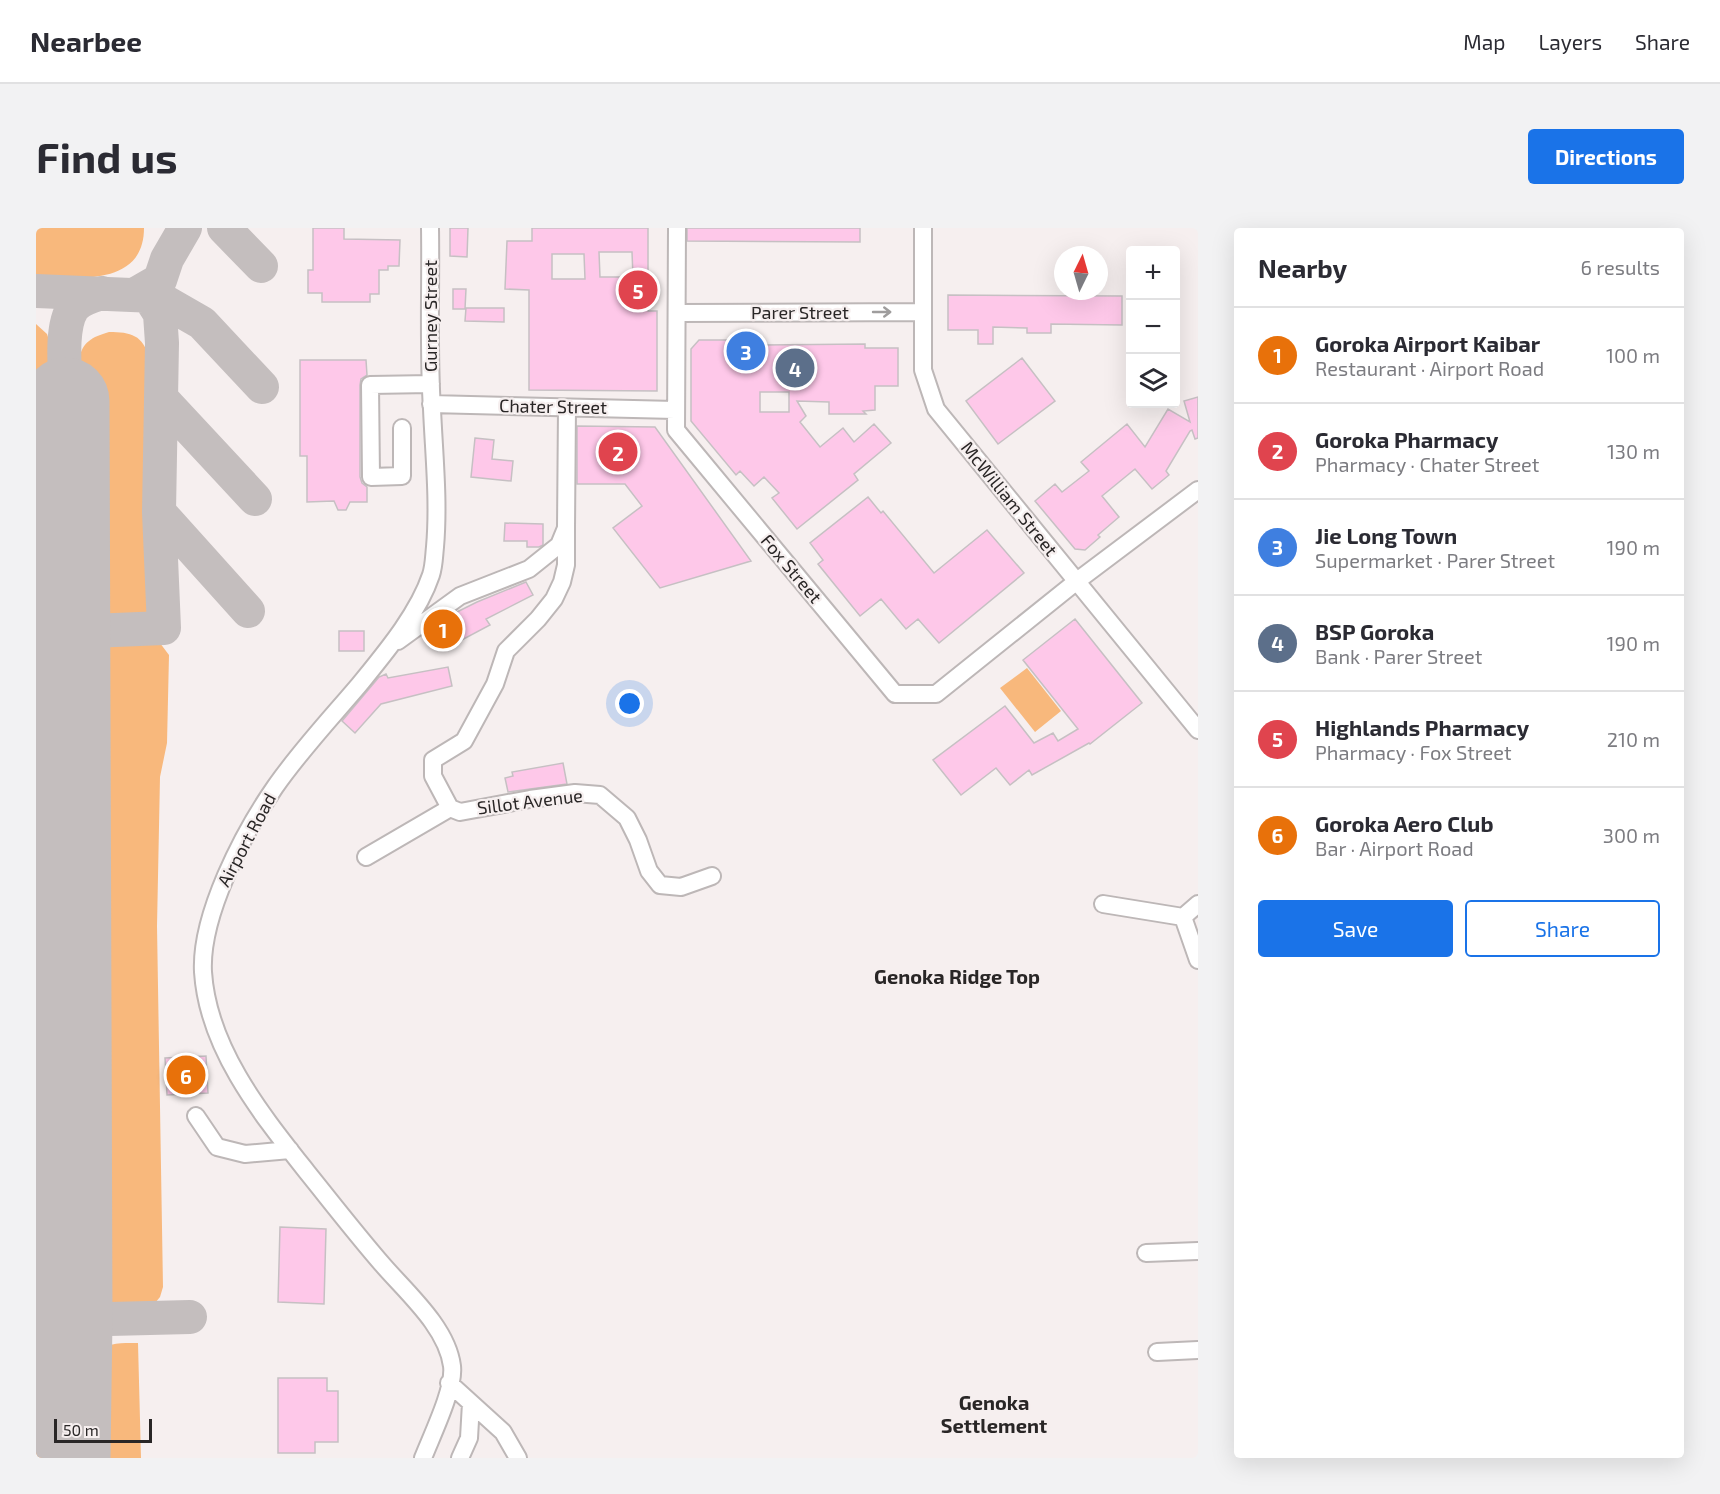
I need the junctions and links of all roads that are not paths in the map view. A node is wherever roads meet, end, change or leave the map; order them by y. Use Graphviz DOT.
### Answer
graph roads {
  1 [pos="430,228"];
  2 [pos="677,228"];
  3 [pos="923,228"];
  4 [pos="923,312"];
  5 [pos="677,313"];
  6 [pos="431,384"];
  7 [pos="431,404"];
  8 [pos="567,408"];
  9 [pos="675,410"];
  10 [pos="402,428"];
  11 [pos="1198,490"];
  12 [pos="566,528"];
  13 [pos="1077,581"];
  14 [pos="390,647"];
  15 [pos="1198,730"];
  16 [pos="450,808"];
  17 [pos="366,857"];
  18 [pos="712,876"];
  19 [pos="1103,904"];
  20 [pos="1198,904"];
  21 [pos="1183,917"];
  22 [pos="1198,960"];
  23 [pos="196,1116"];
  24 [pos="290,1150"];
  25 [pos="1198,1251"];
  26 [pos="1146,1253"];
  27 [pos="1198,1350"];
  28 [pos="1157,1352"];
  29 [pos="449,1383"];
  30 [pos="471,1403"];
  31 [pos="423,1458"];
  32 [pos="460,1458"];
  33 [pos="518,1458"];
  1 -- 6 [label="street, Gurney Street"];
  2 -- 5 [label="street, Fox Street"];
  3 -- 4 [label="street, McWilliam Street"];
  5 -- 4 [label="street, Parer Street, one-way"];
  4 -- 13 [label="street, McWilliam Street"];
  5 -- 9 [label="street, Fox Street"];
  6 -- 7 [label="street, Gurney Street"];
  6 -- 10 [label="street"];
  7 -- 8 [label="street, Chater Street"];
  7 -- 14 [label="street, Airport Road"];
  8 -- 9 [label="street, Chater Street"];
  8 -- 12 [label="street"];
  9 -- 13 [label="street, Fox Street"];
  11 -- 13 [label="street"];
  12 -- 14 [label="street"];
  12 -- 16 [label="street, Sillot Avenue"];
  13 -- 15 [label="street, McWilliam Street"];
  14 -- 24 [label="street, Airport Road"];
  16 -- 17 [label="street"];
  16 -- 18 [label="street, Sillot Avenue"];
  19 -- 21 [label="street"];
  20 -- 21 [label="street"];
  21 -- 22 [label="street"];
  23 -- 24 [label="street"];
  24 -- 29 [label="street, Airport Road"];
  25 -- 26 [label="street"];
  27 -- 28 [label="street"];
  29 -- 30 [label="street"];
  29 -- 31 [label="street, Airport Road"];
  30 -- 32 [label="street"];
  30 -- 33 [label="street"];
}
